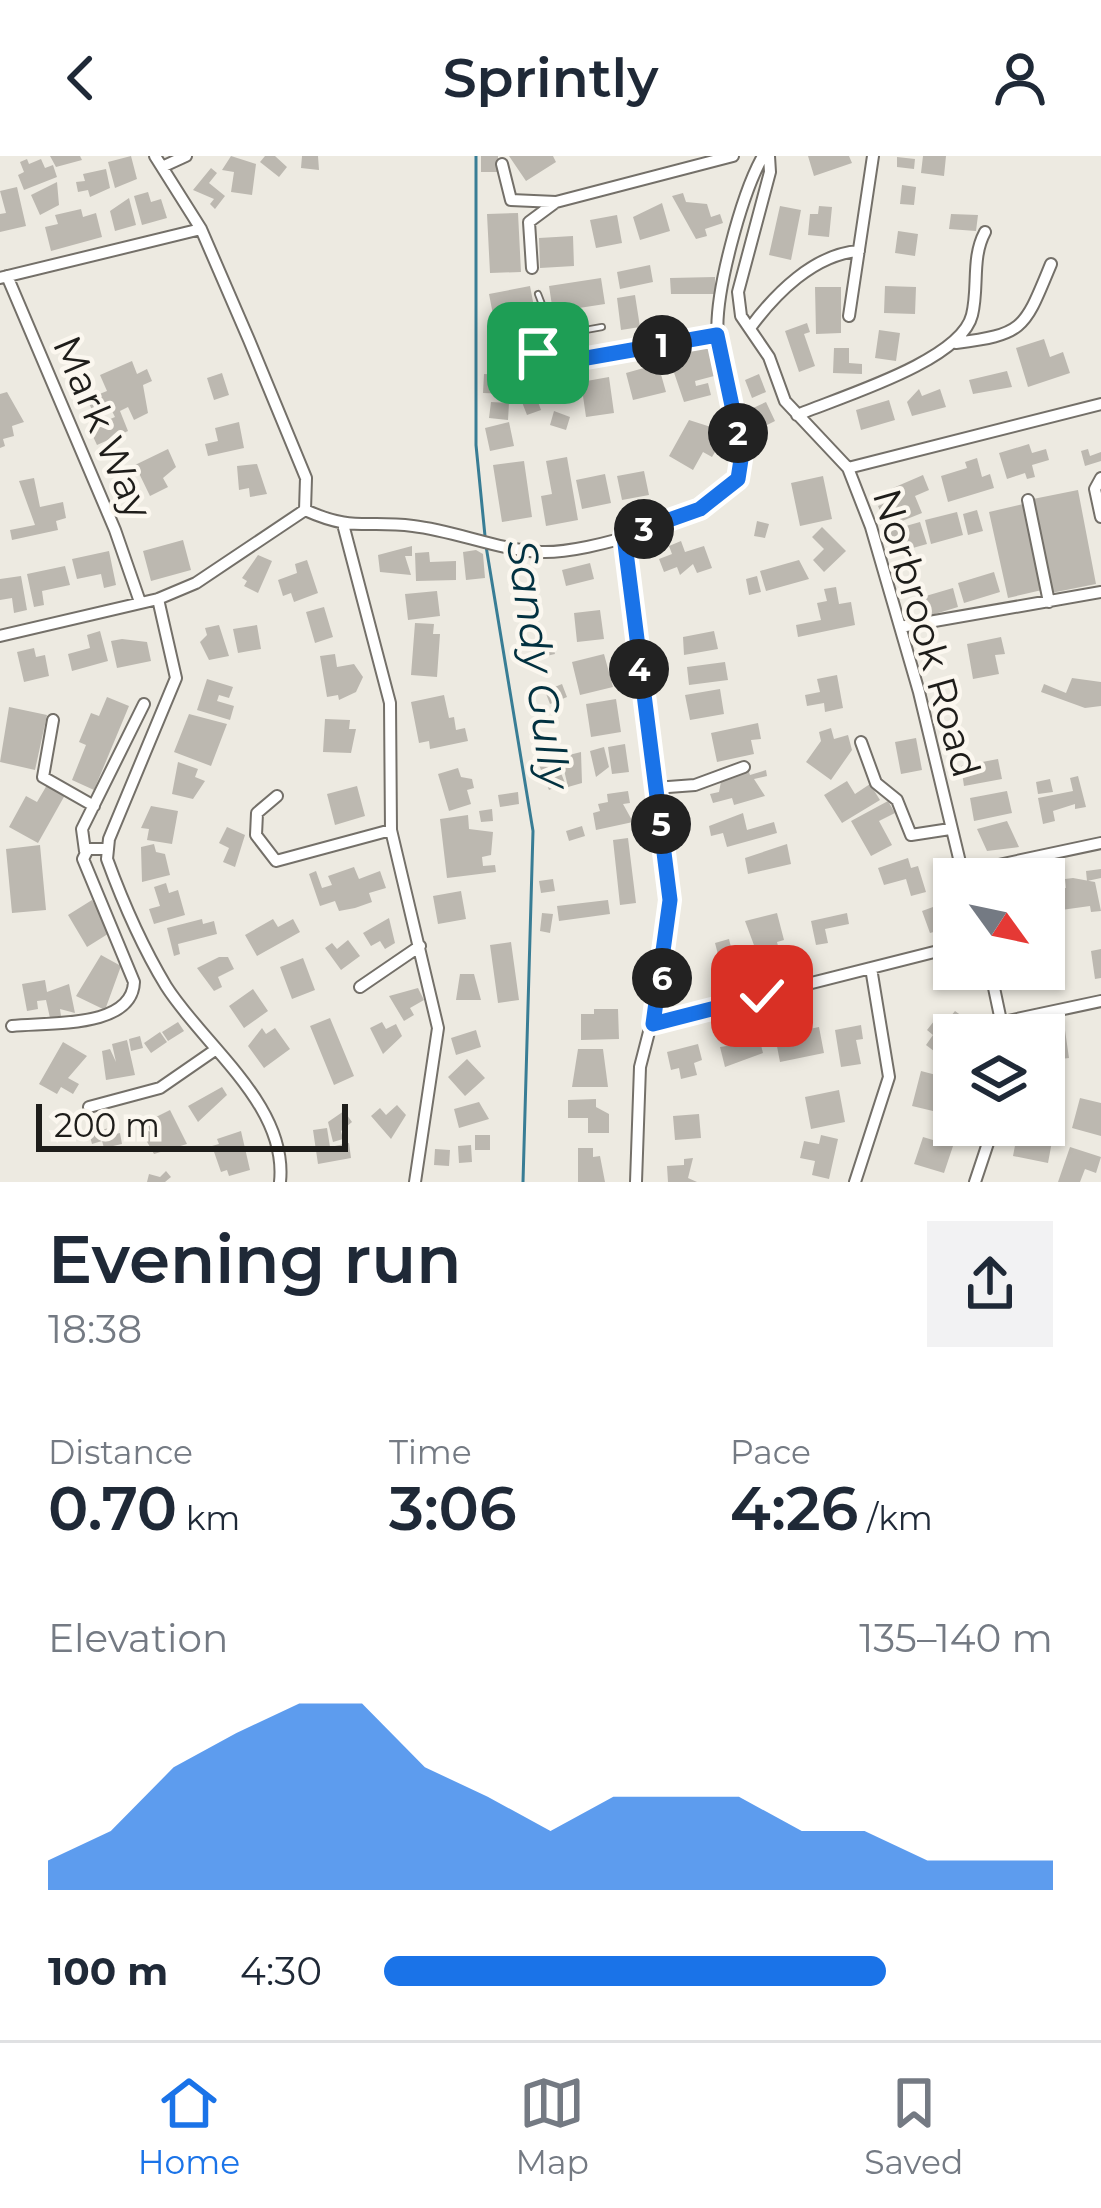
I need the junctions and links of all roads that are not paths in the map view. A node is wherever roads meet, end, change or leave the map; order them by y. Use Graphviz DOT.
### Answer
graph roads {
  1 [pos="186,156"];
  2 [pos="733,156"];
  3 [pos="766,156"];
  4 [pos="873,156"];
  5 [pos="159,162"];
  6 [pos="502,164"];
  7 [pos="556,202"];
  8 [pos="201,229"];
  9 [pos="985,232"];
  10 [pos="859,250"];
  11 [pos="1051,264"];
  12 [pos="532,268"];
  13 [pos="4,277"];
  14 [pos="538,294"];
  15 [pos="849,316"];
  16 [pos="602,327"];
  17 [pos="750,328"];
  18 [pos="717,335"];
  19 [pos="551,336"];
  20 [pos="956,343"];
  21 [pos="538,353"];
  22 [pos="564,362"];
  23 [pos="1101,404"];
  24 [pos="797,415"];
  25 [pos="848,468"];
  26 [pos="1101,478"];
  27 [pos="1028,500"];
  28 [pos="305,510"];
  29 [pos="1101,517"];
  30 [pos="344,528"];
  31 [pos="624,536"];
  32 [pos="1101,592"];
  33 [pos="158,599"];
  34 [pos="140,602"];
  35 [pos="1049,602"];
  36 [pos="900,627"];
  37 [pos="0,635"];
  38 [pos="144,704"];
  39 [pos="53,720"];
  40 [pos="861,742"];
  41 [pos="744,767"];
  42 [pos="655,788"];
  43 [pos="277,796"];
  44 [pos="94,806"];
  45 [pos="391,830"];
  46 [pos="950,830"];
  47 [pos="1101,843"];
  48 [pos="106,849"];
  49 [pos="85,851"];
  50 [pos="958,858"];
  51 [pos="1038,858"];
  52 [pos="420,946"];
  53 [pos="933,952"];
  54 [pos="871,968"];
  55 [pos="360,987"];
  56 [pos="1101,1001"];
  57 [pos="1056,1014"];
  58 [pos="653,1024"];
  59 [pos="12,1026"];
  60 [pos="214,1050"];
  61 [pos="88,1107"];
  62 [pos="987,1146"];
  63 [pos="280,1182"];
  64 [pos="415,1182"];
  65 [pos="636,1182"];
  66 [pos="855,1182"];
  67 [pos="975,1182"];
  1 -- 5 [label="street"];
  2 -- 7 [label="street"];
  3 -- 17 [label="street, Norbrook Road"];
  3 -- 18 [label="street"];
  4 -- 10 [label="street"];
  5 -- 8 [label="street"];
  6 -- 7 [label="street"];
  7 -- 12 [label="street"];
  8 -- 13 [label="street"];
  8 -- 28 [label="street"];
  9 -- 20 [label="street"];
  10 -- 15 [label="street"];
  10 -- 17 [label="street"];
  11 -- 20 [label="street"];
  13 -- 34 [label="street, Mark Way"];
  14 -- 19 [label="lane"];
  16 -- 19 [label="lane"];
  17 -- 24 [label="street, Norbrook Road"];
  18 -- 22 [label="street"];
  18 -- 31 [label="street"];
  19 -- 21 [label="lane"];
  19 -- 22 [label="lane"];
  20 -- 24 [label="street"];
  23 -- 25 [label="street"];
  24 -- 25 [label="street, Norbrook Road"];
  25 -- 36 [label="street, Norbrook Road"];
  26 -- 29 [label="street"];
  27 -- 35 [label="street"];
  28 -- 30 [label="street"];
  28 -- 33 [label="street"];
  30 -- 31 [label="street"];
  30 -- 45 [label="street"];
  31 -- 42 [label="street"];
  32 -- 35 [label="street"];
  33 -- 34 [label="street"];
  33 -- 48 [label="street"];
  34 -- 37 [label="street"];
  35 -- 36 [label="street"];
  36 -- 46 [label="street, Norbrook Road"];
  38 -- 44 [label="street"];
  39 -- 44 [label="street"];
  40 -- 46 [label="street"];
  41 -- 42 [label="street"];
  42 -- 58 [label="street"];
  43 -- 45 [label="street"];
  44 -- 49 [label="street"];
  45 -- 52 [label="street"];
  46 -- 50 [label="street, Norbrook Road"];
  47 -- 51 [label="street"];
  48 -- 49 [label="street"];
  48 -- 60 [label="street"];
  49 -- 59 [label="street"];
  52 -- 55 [label="street"];
  52 -- 64 [label="street"];
  53 -- 54 [label="street"];
  54 -- 58 [label="street"];
  54 -- 66 [label="street"];
  56 -- 57 [label="street"];
  58 -- 65 [label="street"];
  60 -- 61 [label="street"];
  60 -- 63 [label="street"];
  62 -- 67 [label="street"];
}
